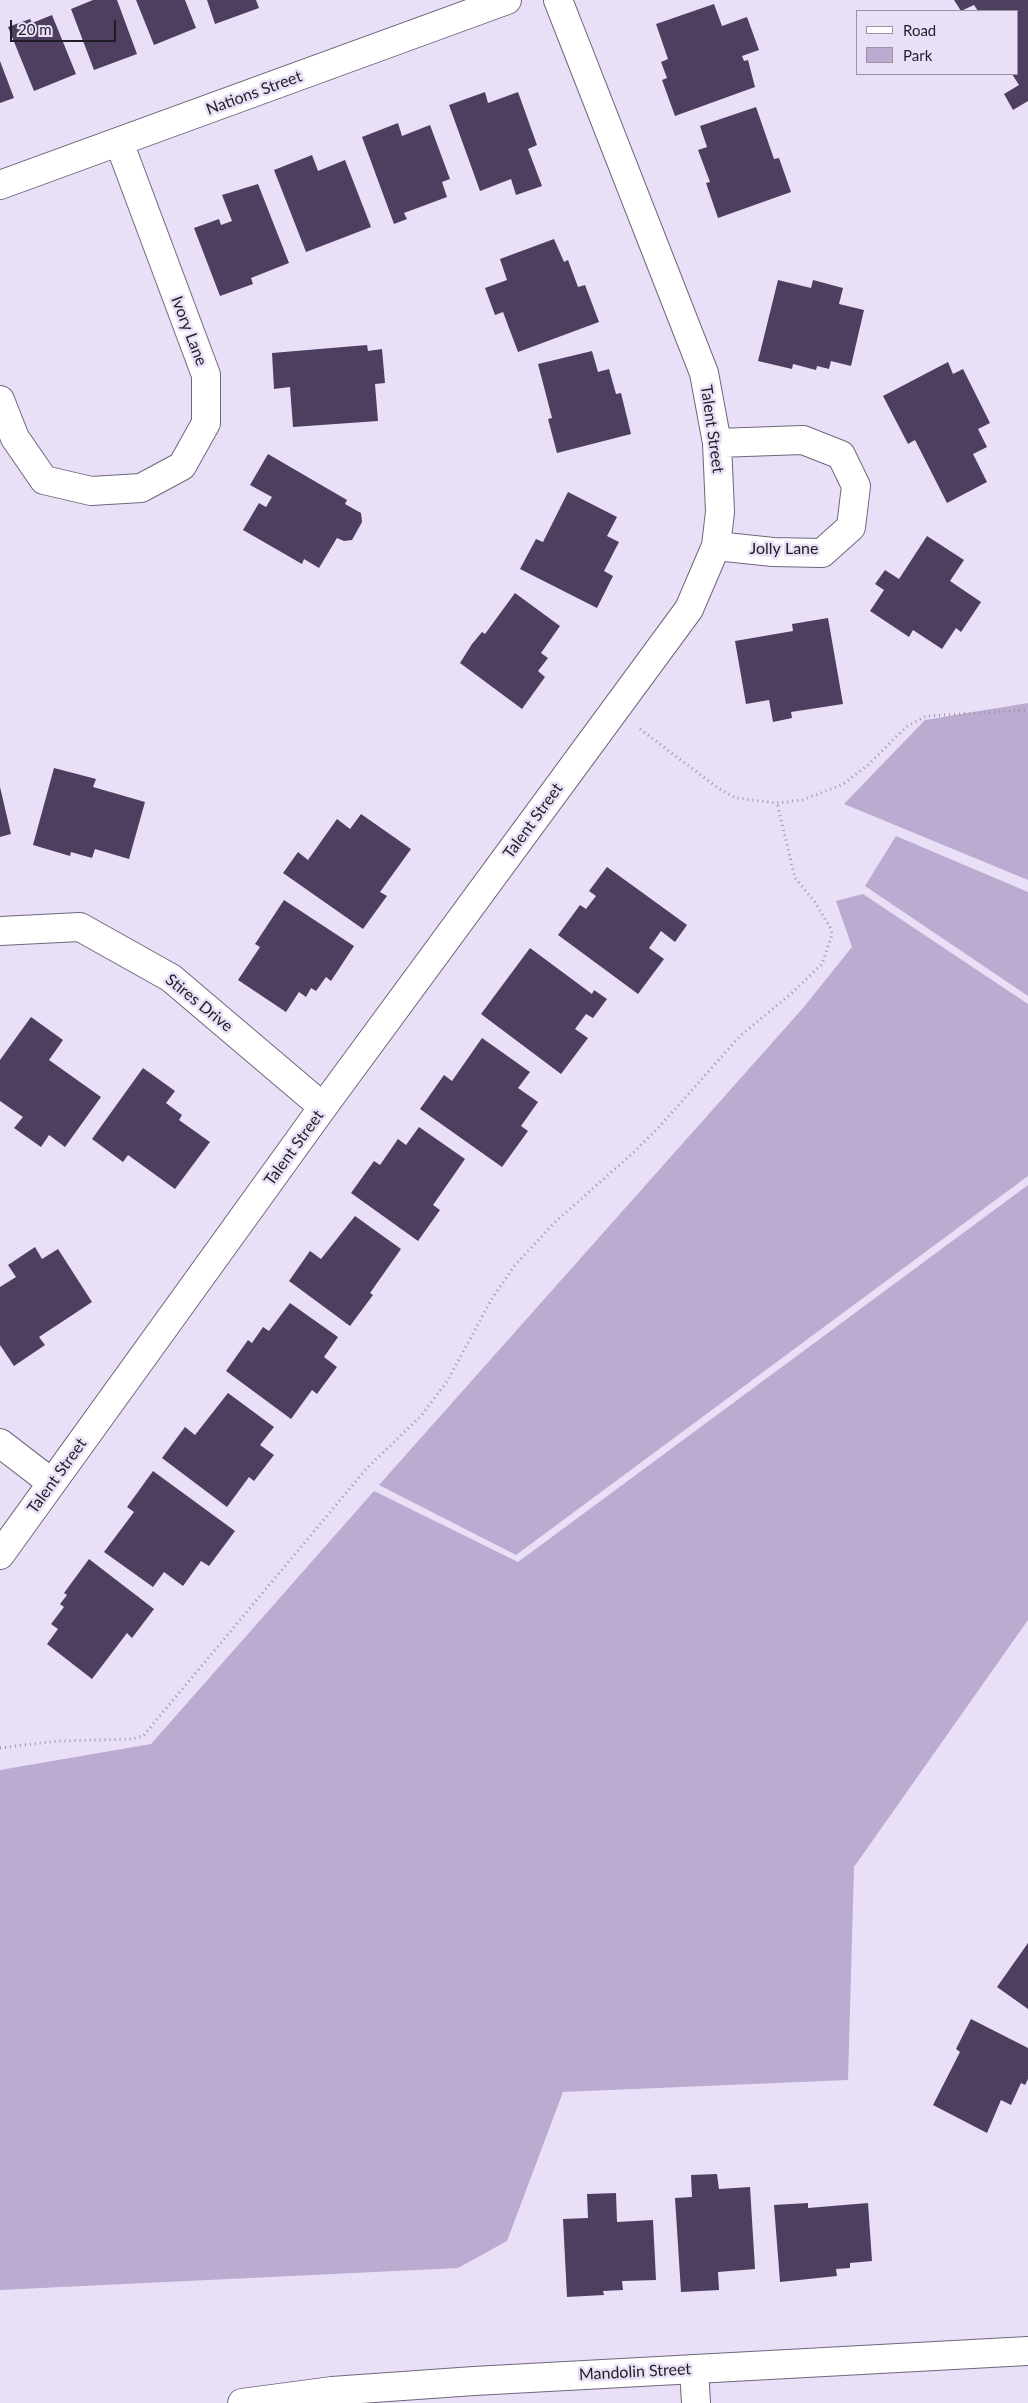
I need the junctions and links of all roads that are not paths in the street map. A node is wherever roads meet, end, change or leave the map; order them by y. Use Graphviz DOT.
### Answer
graph roads {
  1 [pos="507,0"];
  2 [pos="558,0"];
  3 [pos="119,142"];
  4 [pos="0,185"];
  5 [pos="0,400"];
  6 [pos="718,443"];
  7 [pos="716,546"];
  8 [pos="0,931"];
  9 [pos="323,1107"];
  10 [pos="0,1443"];
  11 [pos="52,1483"];
  12 [pos="0,1555"];
  13 [pos="1028,2351"];
  14 [pos="694,2368"];
  15 [pos="242,2403"];
  16 [pos="696,2403"];
  1 -- 3 [label="street, Nations Street"];
  2 -- 6 [label="street, Talent Street"];
  3 -- 4 [label="street, Nations Street"];
  3 -- 5 [label="street, Ivory Lane"];
  6 -- 7 [label="street, Talent Street"];
  6 -- 7 [label="street, Jolly Lane"];
  7 -- 9 [label="street, Talent Street"];
  8 -- 9 [label="street, Stires Drive"];
  9 -- 11 [label="street, Talent Street"];
  10 -- 11 [label="street"];
  11 -- 12 [label="street, Talent Street"];
  13 -- 14 [label="street, Mandolin Street"];
  14 -- 15 [label="street, Mandolin Street"];
  14 -- 16 [label="street"];
}
